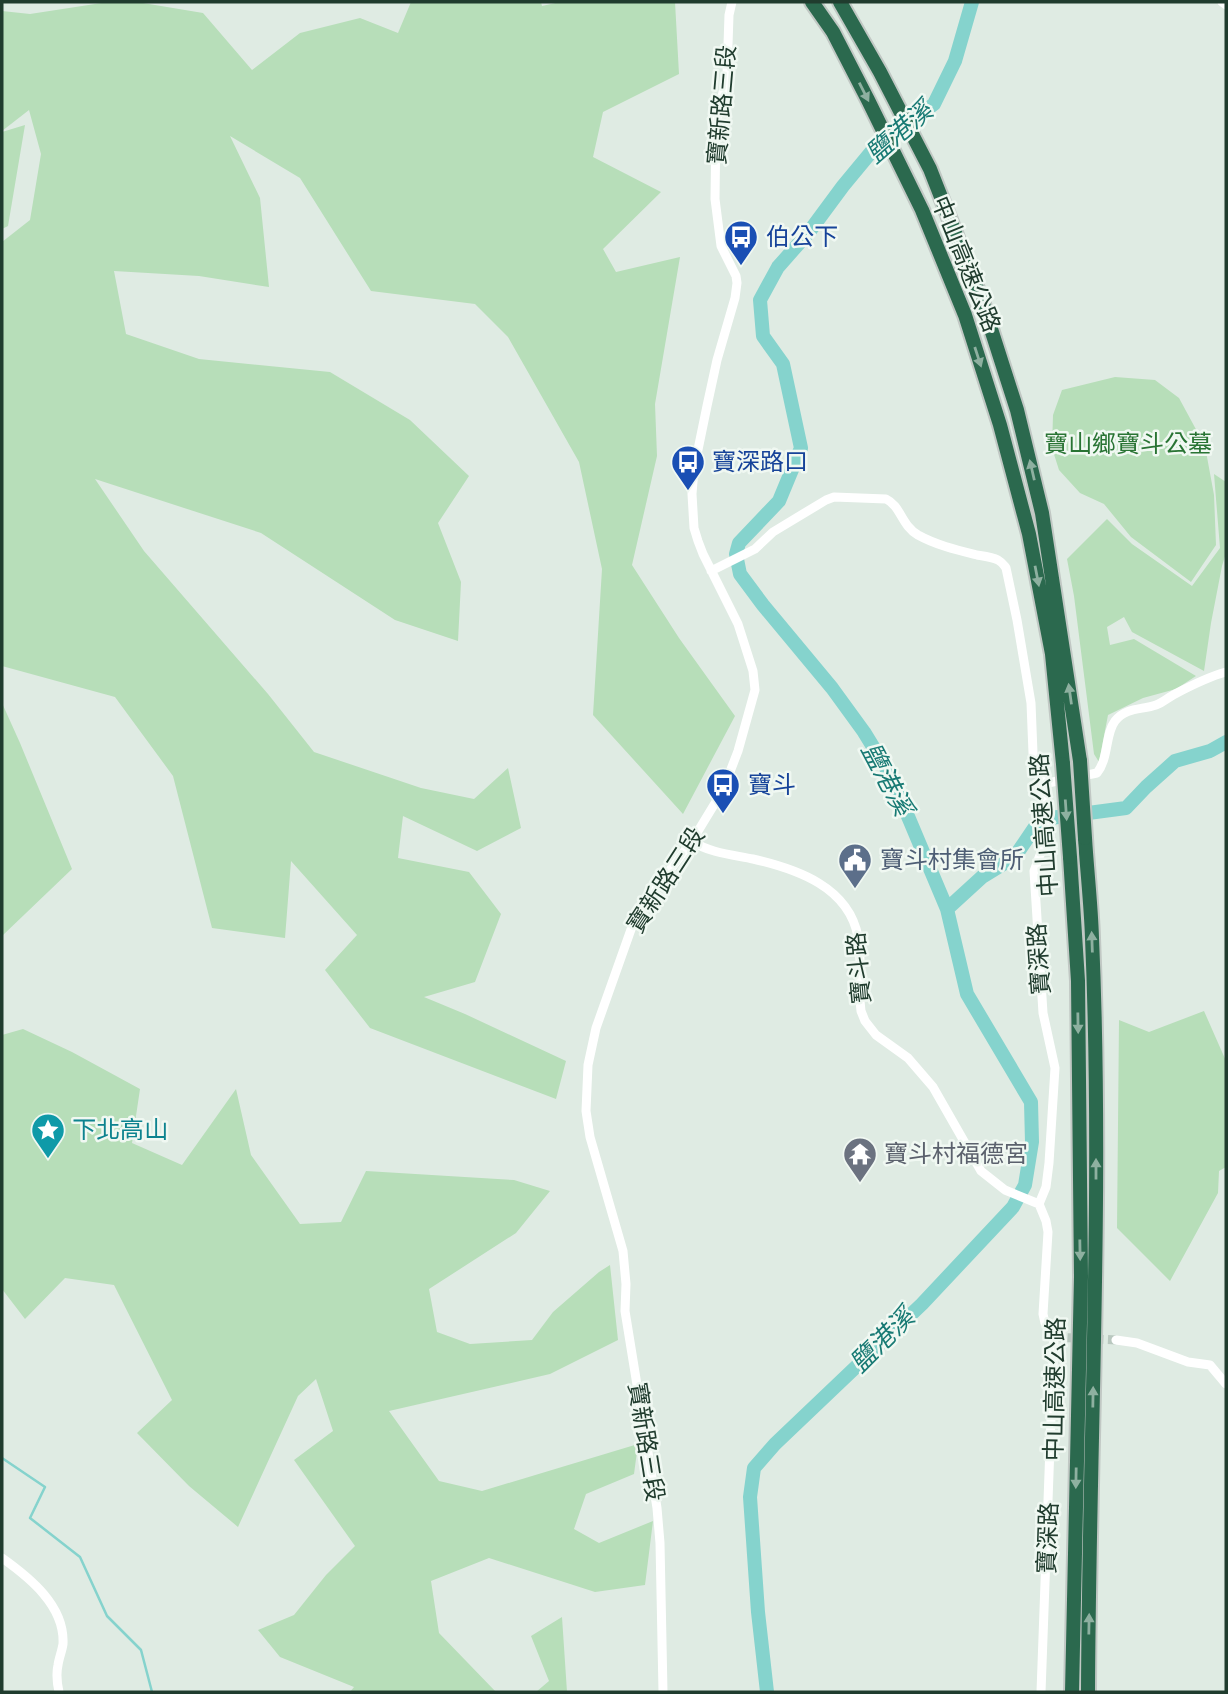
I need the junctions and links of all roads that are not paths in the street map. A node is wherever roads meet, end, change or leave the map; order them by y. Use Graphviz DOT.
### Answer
graph roads {
  1 [pos="732,2"];
  2 [pos="812,2"];
  3 [pos="840,2"];
  4 [pos="1222,2"];
  5 [pos="1226,5"];
  6 [pos="711,571"];
  7 [pos="1226,672"];
  8 [pos="1043,784"];
  9 [pos="692,841"];
  10 [pos="1039,1204"];
  11 [pos="1116,1340"];
  12 [pos="1226,1384"];
  13 [pos="2,1558"];
  14 [pos="59,1692"];
  15 [pos="663,1692"];
  16 [pos="1041,1692"];
  17 [pos="1072,1692"];
  18 [pos="1088,1692"];
  1 -- 6 [label="street, 寶新路三段"];
  2 -- 17 [label="highway, 中山高速公路, one-way, bridge"];
  18 -- 3 [label="highway, 中山高速公路, one-way, bridge"];
  4 -- 5 [label="street"];
  6 -- 8 [label="street, 寶深路"];
  6 -- 9 [label="street, 寶新路三段"];
  7 -- 8 [label="street"];
  8 -- 10 [label="street, 寶深路"];
  9 -- 10 [label="street, 寶斗路"];
  9 -- 15 [label="street, 寶新路三段"];
  10 -- 16 [label="street, 寶深路"];
  11 -- 12 [label="street"];
  13 -- 14 [label="street"];
}
